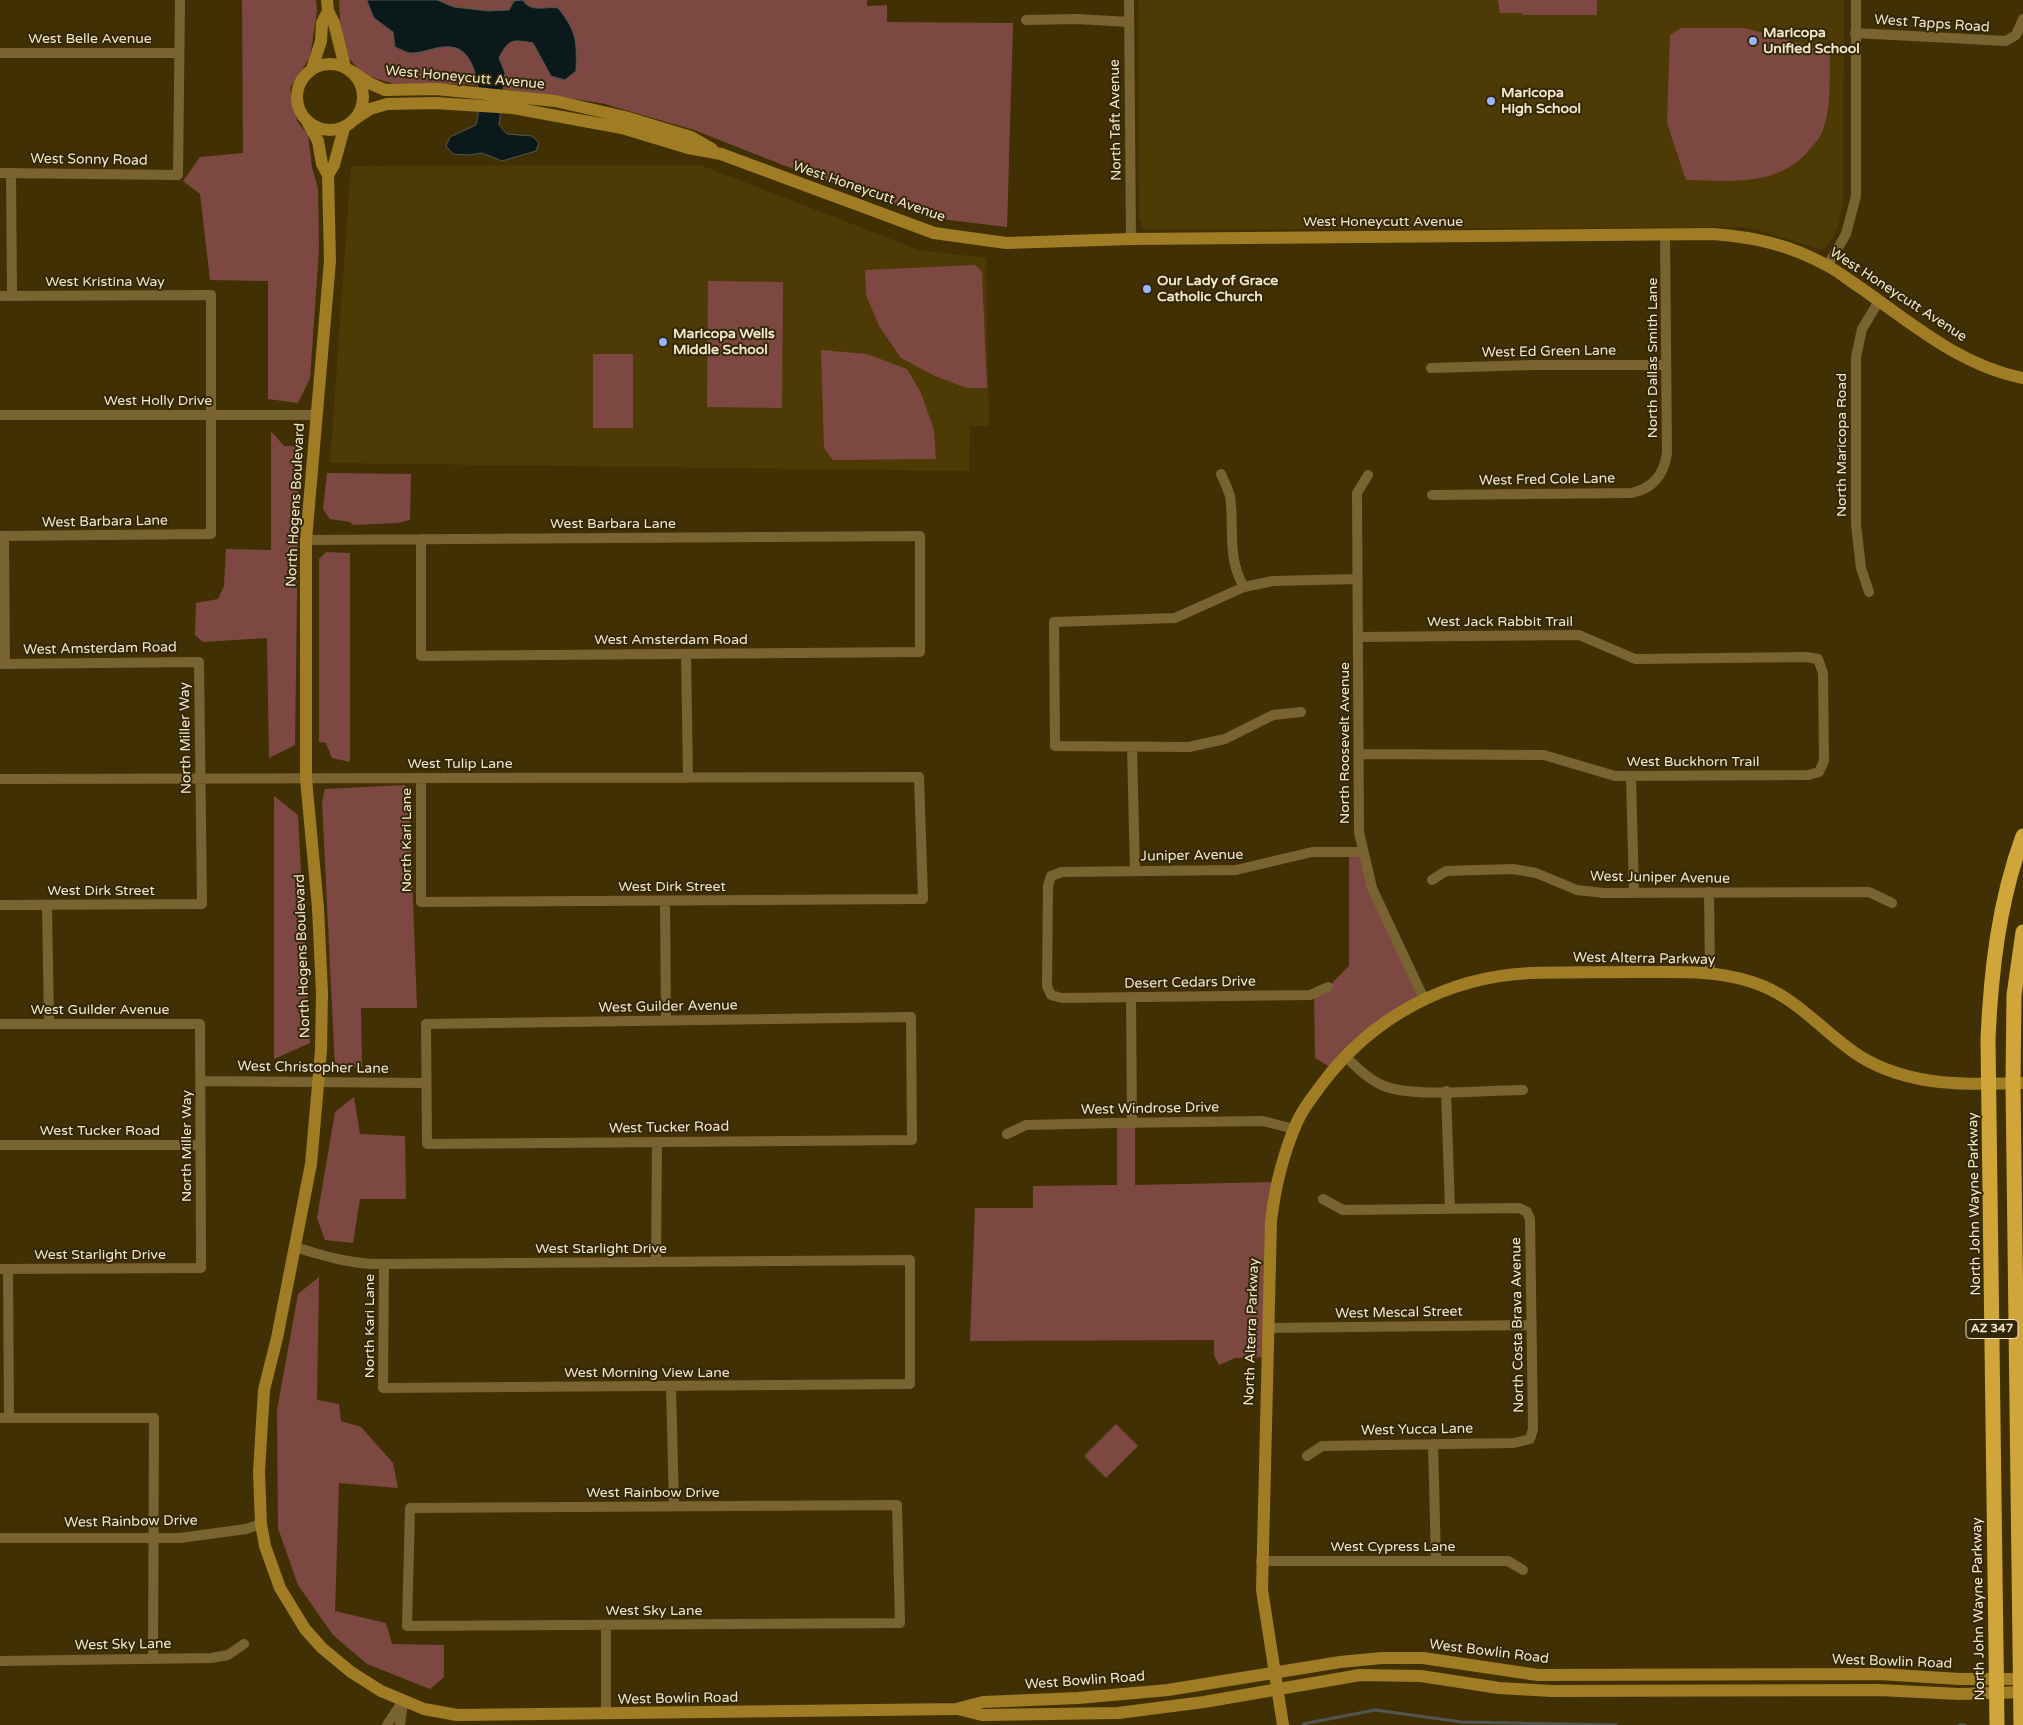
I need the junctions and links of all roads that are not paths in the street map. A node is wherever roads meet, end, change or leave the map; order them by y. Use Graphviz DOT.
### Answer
graph roads {
  1 [pos="180,0"];
  2 [pos="1129,0"];
  3 [pos="1856,0"];
  4 [pos="327,6"];
  5 [pos="2023,19"];
  6 [pos="1026,20"];
  7 [pos="1129,22"];
  8 [pos="1855,33"];
  9 [pos="0,53"];
  10 [pos="179,53"];
  11 [pos="312,69"];
  12 [pos="348,69"];
  13 [pos="514,102"];
  14 [pos="355,119"];
  15 [pos="308,123"];
  16 [pos="344,128"];
  17 [pos="0,173"];
  18 [pos="11,173"];
  19 [pos="328,175"];
  20 [pos="1666,235"];
  21 [pos="1131,239"];
  22 [pos="1828,265"];
  23 [pos="0,296"];
  24 [pos="12,296"];
  25 [pos="1879,301"];
  26 [pos="1666,365"];
  27 [pos="1431,368"];
  28 [pos="2023,378"];
  29 [pos="0,415"];
  30 [pos="211,415"];
  31 [pos="316,415"];
  32 [pos="1220,474"];
  33 [pos="1368,475"];
  34 [pos="1658,479"];
  35 [pos="1432,495"];
  36 [pos="2,536"];
  37 [pos="421,539"];
  38 [pos="306,540"];
  39 [pos="1358,579"];
  40 [pos="1244,587"];
  41 [pos="1869,592"];
  42 [pos="1358,637"];
  43 [pos="920,652"];
  44 [pos="686,654"];
  45 [pos="199,662"];
  46 [pos="2,664"];
  47 [pos="1301,712"];
  48 [pos="1132,747"];
  49 [pos="1359,754"];
  50 [pos="1819,772"];
  51 [pos="1631,777"];
  52 [pos="420,778"];
  53 [pos="688,778"];
  54 [pos="0,779"];
  55 [pos="201,779"];
  56 [pos="306,779"];
  57 [pos="2023,836"];
  58 [pos="1362,852"];
  59 [pos="1135,871"];
  60 [pos="1432,880"];
  61 [pos="1634,892"];
  62 [pos="1709,892"];
  63 [pos="923,899"];
  64 [pos="665,901"];
  65 [pos="421,902"];
  66 [pos="1892,903"];
  67 [pos="202,904"];
  68 [pos="0,905"];
  69 [pos="47,905"];
  70 [pos="2023,932"];
  71 [pos="1710,973"];
  72 [pos="1328,987"];
  73 [pos="1051,995"];
  74 [pos="1131,997"];
  75 [pos="1424,999"];
  76 [pos="666,1020"];
  77 [pos="0,1024"];
  78 [pos="49,1024"];
  79 [pos="200,1024"];
  80 [pos="1345,1056"];
  81 [pos="200,1081"];
  82 [pos="318,1082"];
  83 [pos="426,1083"];
  84 [pos="2018,1083"];
  85 [pos="1989,1084"];
  86 [pos="1523,1090"];
  87 [pos="1446,1091"];
  88 [pos="1132,1123"];
  89 [pos="1294,1129"];
  90 [pos="1007,1134"];
  91 [pos="912,1140"];
  92 [pos="657,1142"];
  93 [pos="0,1145"];
  94 [pos="200,1145"];
  95 [pos="1323,1199"];
  96 [pos="1450,1209"];
  97 [pos="295,1247"];
  98 [pos="656,1262"];
  99 [pos="384,1264"];
  100 [pos="201,1268"];
  101 [pos="4,1269"];
  102 [pos="1531,1325"];
  103 [pos="1267,1328"];
  104 [pos="910,1384"];
  105 [pos="671,1386"];
  106 [pos="383,1388"];
  107 [pos="5,1418"];
  108 [pos="1530,1439"];
  109 [pos="1433,1444"];
  110 [pos="1307,1456"];
  111 [pos="674,1506"];
  112 [pos="261,1524"];
  113 [pos="0,1538"];
  114 [pos="154,1538"];
  115 [pos="1436,1560"];
  116 [pos="1261,1561"];
  117 [pos="1523,1570"];
  118 [pos="900,1624"];
  119 [pos="606,1625"];
  120 [pos="407,1626"];
  121 [pos="244,1644"];
  122 [pos="153,1659"];
  123 [pos="0,1661"];
  124 [pos="1275,1674"];
  125 [pos="1996,1686"];
  126 [pos="2022,1686"];
  127 [pos="1277,1689"];
  128 [pos="403,1700"];
  129 [pos="956,1709"];
  130 [pos="606,1714"];
  131 [pos="387,1725"];
  132 [pos="400,1725"];
  133 [pos="1283,1725"];
  134 [pos="1997,1725"];
  135 [pos="2021,1725"];
  1 -- 10 [label="street"];
  2 -- 7 [label="street, North Taft Avenue"];
  3 -- 8 [label="street"];
  4 -- 11 [label="street"];
  4 -- 12 [label="street"];
  5 -- 8 [label="street, West Tapps Road"];
  6 -- 7 [label="street"];
  7 -- 21 [label="street, North Taft Avenue"];
  8 -- 22 [label="street"];
  9 -- 10 [label="street, West Belle Avenue"];
  10 -- 18 [label="street, West Sonny Road"];
  11 -- 12 [label="street"];
  11 -- 15 [label="street"];
  12 -- 13 [label="street, West Honeycutt Avenue"];
  12 -- 14 [label="street"];
  13 -- 14 [label="street, West Honeycutt Avenue"];
  13 -- 21 [label="street, West Honeycutt Avenue"];
  14 -- 16 [label="street"];
  15 -- 16 [label="street"];
  15 -- 19 [label="street, North Hogens Boulevard"];
  16 -- 19 [label="street, North Hogens Boulevard"];
  17 -- 18 [label="street, West Sonny Road"];
  18 -- 24 [label="street"];
  19 -- 31 [label="street, North Hogens Boulevard"];
  20 -- 21 [label="street, West Honeycutt Avenue"];
  20 -- 22 [label="street, West Honeycutt Avenue"];
  20 -- 26 [label="street, North Dallas Smith Lane"];
  22 -- 25 [label="street, West Honeycutt Avenue"];
  23 -- 24 [label="street, West Kristina Way"];
  24 -- 30 [label="street, West Kristina Way"];
  25 -- 28 [label="street, West Honeycutt Avenue"];
  25 -- 41 [label="street, North Maricopa Road"];
  26 -- 27 [label="street, West Ed Green Lane"];
  26 -- 34 [label="street, North Dallas Smith Lane"];
  29 -- 30 [label="street, West Holly Drive"];
  30 -- 31 [label="street, West Holly Drive"];
  30 -- 36 [label="street, West Barbara Lane"];
  31 -- 38 [label="street, North Hogens Boulevard"];
  32 -- 40 [label="street"];
  33 -- 39 [label="street, North Roosevelt Avenue"];
  34 -- 35 [label="street, West Fred Cole Lane"];
  36 -- 46 [label="street"];
  37 -- 38 [label="street, West Barbara Lane"];
  37 -- 43 [label="street, West Barbara Lane"];
  37 -- 44 [label="street, West Amsterdam Road"];
  38 -- 56 [label="street, North Hogens Boulevard"];
  39 -- 40 [label="street"];
  39 -- 42 [label="street, North Roosevelt Avenue"];
  40 -- 48 [label="street"];
  42 -- 49 [label="street, North Roosevelt Avenue"];
  42 -- 50 [label="street, West Jack Rabbit Trail"];
  43 -- 44 [label="street, West Amsterdam Road"];
  44 -- 53 [label="street"];
  45 -- 46 [label="street, West Amsterdam Road"];
  45 -- 55 [label="street, North Miller Way"];
  47 -- 48 [label="street"];
  48 -- 59 [label="street"];
  49 -- 51 [label="street, West Buckhorn Trail"];
  49 -- 58 [label="street, North Roosevelt Avenue"];
  50 -- 51 [label="street, West Buckhorn Trail"];
  51 -- 61 [label="street"];
  52 -- 53 [label="street, West Tulip Lane"];
  52 -- 56 [label="street, West Tulip Lane"];
  52 -- 65 [label="street, North Kari Lane"];
  53 -- 63 [label="street, West Tulip Lane"];
  54 -- 55 [label="street, West Tulip Lane"];
  55 -- 56 [label="street, West Tulip Lane"];
  55 -- 67 [label="street, North Miller Way"];
  56 -- 82 [label="street, North Hogens Boulevard"];
  57 -- 85 [label="highway, North John Wayne Parkway / AZ 347"];
  58 -- 59 [label="street, Juniper Avenue"];
  58 -- 75 [label="street, North Roosevelt Avenue"];
  59 -- 73 [label="street, Juniper Avenue"];
  60 -- 61 [label="street, West Juniper Avenue"];
  61 -- 62 [label="street, West Juniper Avenue"];
  62 -- 66 [label="street, West Juniper Avenue"];
  62 -- 71 [label="street"];
  63 -- 64 [label="street, West Dirk Street"];
  64 -- 65 [label="street, West Dirk Street"];
  64 -- 76 [label="street"];
  67 -- 69 [label="street, West Dirk Street"];
  68 -- 69 [label="street, West Dirk Street"];
  69 -- 78 [label="street"];
  70 -- 84 [label="highway, AZ 347"];
  71 -- 75 [label="street, West Alterra Parkway"];
  71 -- 85 [label="street, West Alterra Parkway"];
  72 -- 74 [label="street, Desert Cedars Drive"];
  73 -- 74 [label="street, Desert Cedars Drive"];
  74 -- 88 [label="street"];
  75 -- 80 [label="street, North Alterra Parkway"];
  76 -- 83 [label="street, West Guilder Avenue"];
  76 -- 91 [label="street, West Guilder Avenue"];
  77 -- 78 [label="street, West Guilder Avenue"];
  78 -- 79 [label="street, West Guilder Avenue"];
  79 -- 81 [label="street, North Miller Way"];
  80 -- 87 [label="street"];
  80 -- 89 [label="street, North Alterra Parkway"];
  81 -- 82 [label="street, West Christopher Lane"];
  81 -- 94 [label="street, North Miller Way"];
  82 -- 83 [label="street, West Christopher Lane"];
  82 -- 97 [label="street, North Hogens Boulevard"];
  83 -- 92 [label="street, West Tucker Road"];
  84 -- 85 [label="street, West Alterra Parkway"];
  84 -- 126 [label="highway, AZ 347"];
  85 -- 125 [label="highway, North John Wayne Parkway / AZ 347"];
  86 -- 87 [label="street"];
  87 -- 96 [label="street"];
  88 -- 89 [label="street, West Windrose Drive"];
  88 -- 90 [label="street, West Windrose Drive"];
  89 -- 103 [label="street, North Alterra Parkway"];
  91 -- 92 [label="street, West Tucker Road"];
  92 -- 98 [label="street"];
  93 -- 94 [label="street, West Tucker Road"];
  94 -- 100 [label="street, North Miller Way"];
  95 -- 96 [label="street"];
  96 -- 102 [label="street, North Costa Brava Avenue"];
  97 -- 99 [label="street, West Starlight Drive"];
  97 -- 112 [label="street, North Hogens Boulevard"];
  98 -- 99 [label="street, West Starlight Drive"];
  98 -- 104 [label="street, West Starlight Drive"];
  99 -- 106 [label="street, North Kari Lane"];
  100 -- 101 [label="street, West Starlight Drive"];
  101 -- 107 [label="street"];
  102 -- 103 [label="street, West Mescal Street"];
  102 -- 108 [label="street, North Costa Brava Avenue"];
  103 -- 116 [label="street, North Alterra Parkway"];
  104 -- 105 [label="street, West Morning View Lane"];
  105 -- 106 [label="street, West Morning View Lane"];
  105 -- 111 [label="street"];
  107 -- 114 [label="street"];
  108 -- 109 [label="street, West Yucca Lane"];
  109 -- 110 [label="street, West Yucca Lane"];
  109 -- 115 [label="street"];
  111 -- 118 [label="street, West Rainbow Drive"];
  111 -- 120 [label="street, West Rainbow Drive"];
  112 -- 114 [label="street, West Rainbow Drive"];
  112 -- 128 [label="street, North Hogens Boulevard"];
  113 -- 114 [label="street, West Rainbow Drive"];
  114 -- 122 [label="street"];
  115 -- 116 [label="street, West Cypress Lane"];
  115 -- 117 [label="street, West Cypress Lane"];
  116 -- 124 [label="street, North Alterra Parkway"];
  118 -- 119 [label="street, West Sky Lane"];
  119 -- 120 [label="street, West Sky Lane"];
  119 -- 130 [label="street"];
  121 -- 122 [label="street, West Sky Lane"];
  122 -- 123 [label="street, West Sky Lane"];
  124 -- 125 [label="street, West Bowlin Road"];
  124 -- 127 [label="street, North Alterra Parkway"];
  124 -- 129 [label="street, West Bowlin Road"];
  125 -- 126 [label="street, West Bowlin Road"];
  125 -- 127 [label="street, West Bowlin Road"];
  125 -- 134 [label="highway, North John Wayne Parkway / AZ 347"];
  126 -- 135 [label="highway, AZ 347"];
  127 -- 129 [label="street, West Bowlin Road"];
  127 -- 133 [label="street, North Alterra Parkway"];
  128 -- 130 [label="street, West Bowlin Road"];
  128 -- 131 [label="street"];
  128 -- 132 [label="street"];
  129 -- 130 [label="street, West Bowlin Road"];
}
